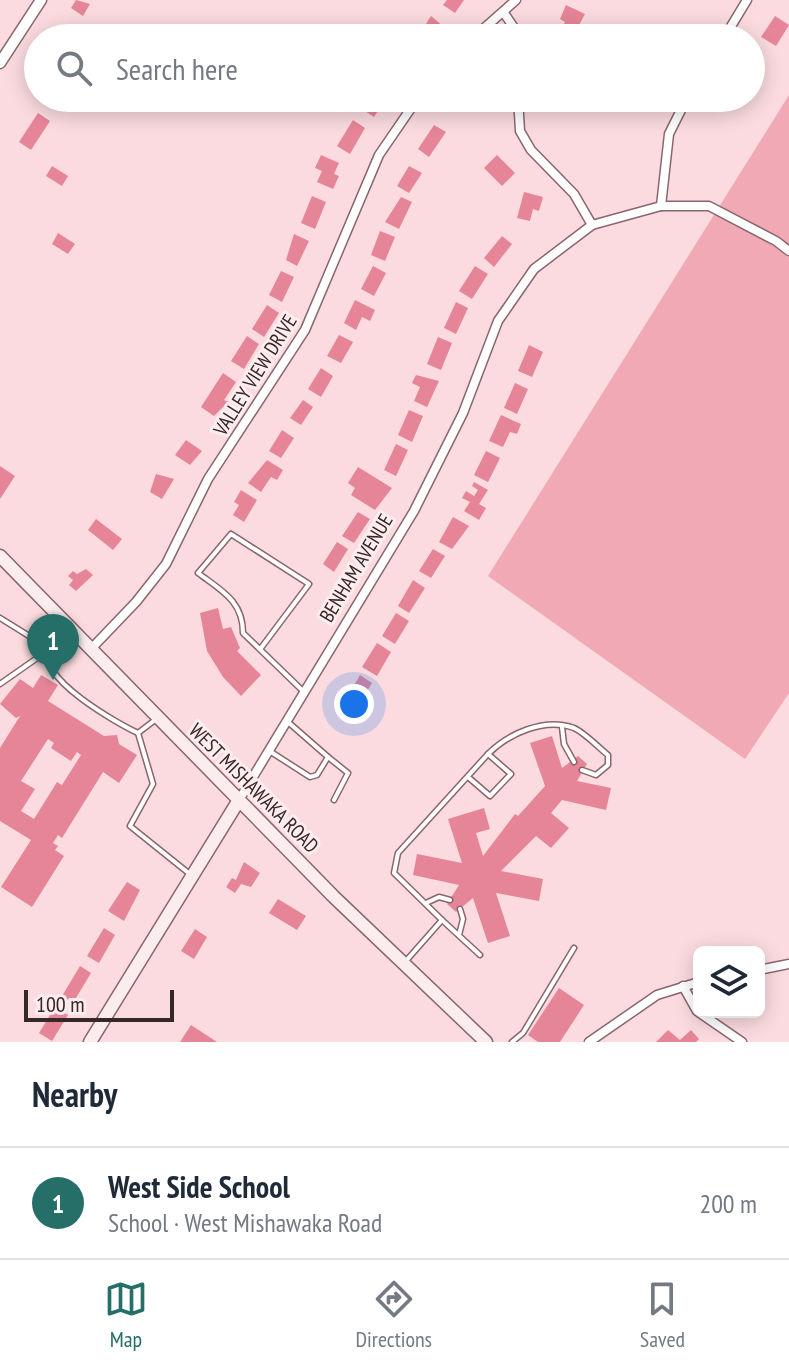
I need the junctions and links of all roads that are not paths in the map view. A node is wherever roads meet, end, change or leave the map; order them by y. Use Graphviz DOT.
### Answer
graph roads {
  1 [pos="41,0"];
  2 [pos="516,0"];
  3 [pos="747,0"];
  4 [pos="504,13"];
  5 [pos="25,24"];
  6 [pos="490,24"];
  7 [pos="511,24"];
  8 [pos="732,24"];
  9 [pos="24,26"];
  10 [pos="0,63"];
  11 [pos="408,112"];
  12 [pos="519,112"];
  13 [pos="680,112"];
  14 [pos="661,206"];
  15 [pos="592,225"];
  16 [pos="789,251"];
  17 [pos="0,556"];
  18 [pos="0,618"];
  19 [pos="71,630"];
  20 [pos="261,648"];
  21 [pos="50,649"];
  22 [pos="90,650"];
  23 [pos="0,684"];
  24 [pos="304,692"];
  25 [pos="157,718"];
  26 [pos="286,721"];
  27 [pos="562,726"];
  28 [pos="138,733"];
  29 [pos="269,751"];
  30 [pos="488,754"];
  31 [pos="328,757"];
  32 [pos="574,762"];
  33 [pos="582,770"];
  34 [pos="468,777"];
  35 [pos="239,800"];
  36 [pos="334,800"];
  37 [pos="192,876"];
  38 [pos="450,900"];
  39 [pos="426,903"];
  40 [pos="460,909"];
  41 [pos="442,920"];
  42 [pos="459,935"];
  43 [pos="574,948"];
  44 [pos="480,955"];
  45 [pos="403,963"];
  46 [pos="789,964"];
  47 [pos="765,969"];
  48 [pos="693,984"];
  49 [pos="683,986"];
  50 [pos="622,1017"];
  51 [pos="727,1032"];
  52 [pos="90,1042"];
  53 [pos="486,1042"];
  54 [pos="512,1042"];
  55 [pos="589,1042"];
  56 [pos="601,1042"];
  57 [pos="720,1042"];
  58 [pos="742,1042"];
  1 -- 5 [label="street"];
  2 -- 4 [label="street"];
  3 -- 8 [label="street"];
  4 -- 6 [label="street"];
  4 -- 7 [label="street"];
  9 -- 10 [label="street"];
  11 -- 22 [label="street, VALLEY VIEW DRIVE"];
  12 -- 15 [label="street"];
  13 -- 14 [label="street"];
  14 -- 15 [label="street, BENHAM AVENUE"];
  14 -- 16 [label="street, BENHAM AVENUE"];
  15 -- 24 [label="street, BENHAM AVENUE"];
  17 -- 19 [label="main road, WEST MISHAWAKA ROAD"];
  18 -- 21 [label="lane"];
  19 -- 21 [label="lane"];
  19 -- 22 [label="main road, WEST MISHAWAKA ROAD"];
  20 -- 20 [label="lane"];
  20 -- 24 [label="lane"];
  21 -- 23 [label="lane"];
  21 -- 28 [label="lane"];
  22 -- 25 [label="main road, WEST MISHAWAKA ROAD"];
  24 -- 26 [label="street, BENHAM AVENUE"];
  25 -- 28 [label="lane"];
  25 -- 35 [label="main road, WEST MISHAWAKA ROAD"];
  26 -- 29 [label="street, BENHAM AVENUE"];
  26 -- 31 [label="lane"];
  27 -- 30 [label="lane"];
  27 -- 32 [label="lane"];
  27 -- 33 [label="lane"];
  28 -- 37 [label="lane"];
  29 -- 31 [label="lane"];
  29 -- 35 [label="street, BENHAM AVENUE"];
  30 -- 34 [label="lane"];
  30 -- 34 [label="lane"];
  31 -- 36 [label="lane"];
  34 -- 39 [label="lane"];
  35 -- 37 [label="main road, BENHAM AVENUE"];
  35 -- 45 [label="main road, WEST MISHAWAKA ROAD"];
  37 -- 52 [label="main road, BENHAM AVENUE"];
  38 -- 39 [label="lane"];
  39 -- 41 [label="lane"];
  40 -- 42 [label="lane"];
  41 -- 42 [label="lane"];
  41 -- 45 [label="lane"];
  42 -- 44 [label="lane"];
  43 -- 54 [label="lane"];
  45 -- 53 [label="main road, WEST MISHAWAKA ROAD"];
  46 -- 47 [label="street"];
  48 -- 49 [label="street"];
  49 -- 50 [label="street"];
  49 -- 51 [label="street"];
  50 -- 55 [label="street"];
  50 -- 56 [label="street"];
  51 -- 57 [label="street"];
  51 -- 58 [label="street"];
}
